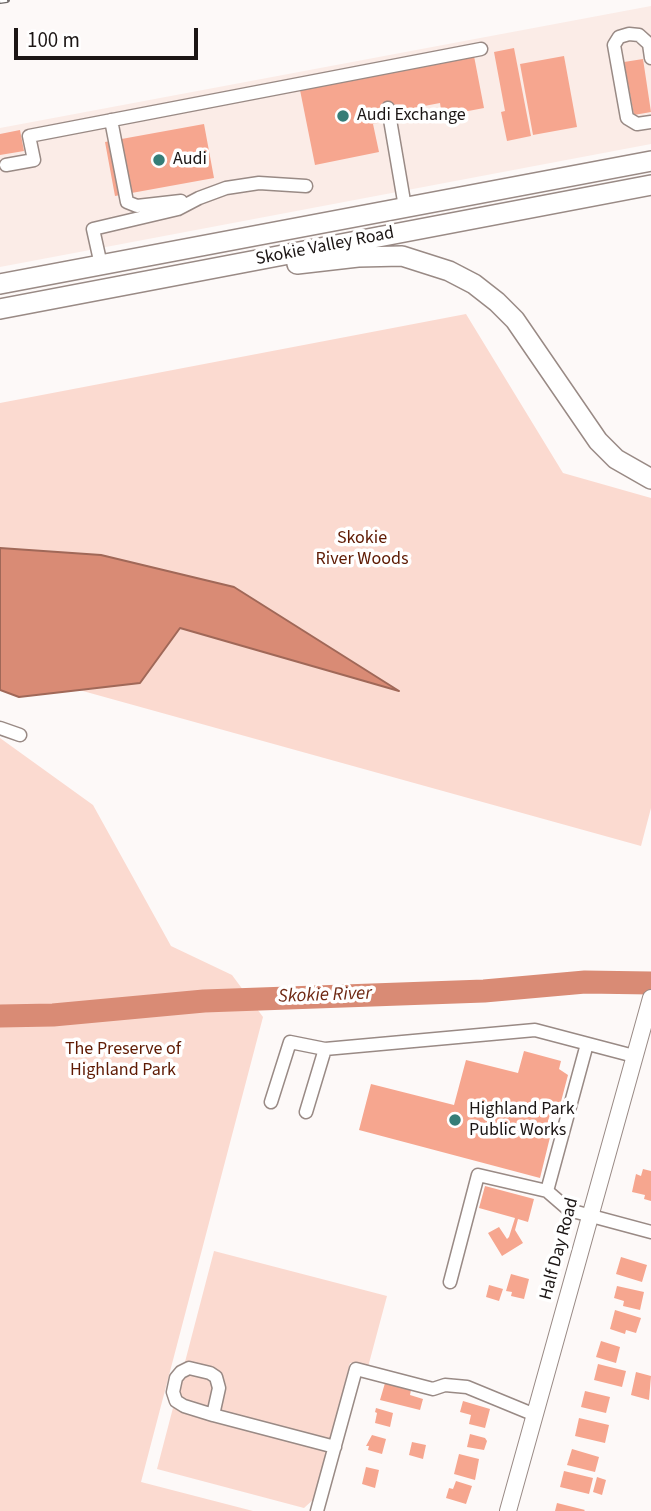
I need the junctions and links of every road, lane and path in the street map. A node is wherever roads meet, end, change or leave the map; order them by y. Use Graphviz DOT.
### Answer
graph roads {
  1 [pos="481,48"];
  2 [pos="651,58"];
  3 [pos="388,108"];
  4 [pos="111,120"];
  5 [pos="651,122"];
  6 [pos="651,161"];
  7 [pos="6,164"];
  8 [pos="651,185"];
  9 [pos="306,186"];
  10 [pos="195,200"];
  11 [pos="405,207"];
  12 [pos="101,265"];
  13 [pos="139,282"];
  14 [pos="0,284"];
  15 [pos="0,309"];
  16 [pos="651,479"];
  17 [pos="0,728"];
  18 [pos="20,735"];
  19 [pos="650,1002"];
  20 [pos="587,1044"];
  21 [pos="325,1049"];
  22 [pos="634,1056"];
  23 [pos="271,1102"];
  24 [pos="306,1112"];
  25 [pos="547,1191"];
  26 [pos="590,1216"];
  27 [pos="651,1232"];
  28 [pos="450,1282"];
  29 [pos="213,1415"];
  30 [pos="535,1415"];
  31 [pos="335,1447"];
  32 [pos="317,1511"];
  33 [pos="508,1511"];
  1 -- 4 [label="street"];
  2 -- 5 [label="street"];
  3 -- 11 [label="street"];
  4 -- 7 [label="street"];
  4 -- 10 [label="street"];
  6 -- 11 [label="highway, Skokie Valley Road"];
  8 -- 13 [label="highway, Skokie Valley Road"];
  9 -- 10 [label="street"];
  10 -- 12 [label="street"];
  11 -- 12 [label="highway, Skokie Valley Road"];
  12 -- 14 [label="highway, Skokie Valley Road"];
  13 -- 15 [label="highway, Skokie Valley Road"];
  13 -- 16 [label="highway"];
  17 -- 18 [label="street"];
  19 -- 22 [label="main road, Half Day Road"];
  20 -- 21 [label="street"];
  20 -- 22 [label="street"];
  20 -- 25 [label="street"];
  21 -- 23 [label="street"];
  21 -- 24 [label="street"];
  22 -- 26 [label="main road, Half Day Road"];
  25 -- 26 [label="street"];
  25 -- 28 [label="street"];
  26 -- 27 [label="street"];
  26 -- 30 [label="main road, Half Day Road"];
  29 -- 31 [label="street"];
  30 -- 31 [label="street"];
  30 -- 33 [label="main road, Half Day Road"];
  31 -- 32 [label="street"];
}
